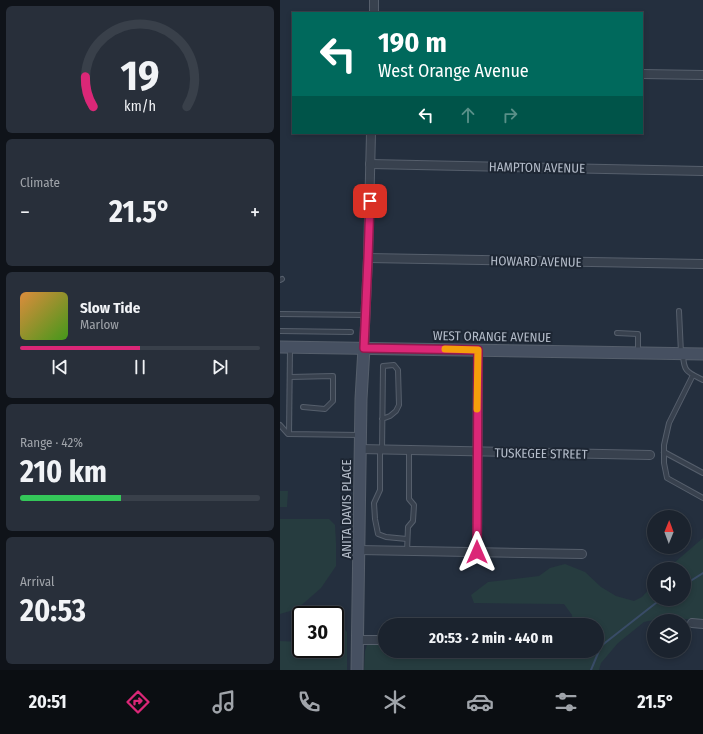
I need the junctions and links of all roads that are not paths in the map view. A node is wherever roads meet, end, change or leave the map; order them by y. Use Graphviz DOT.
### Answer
graph roads {
  1 [pos="374,0"];
  2 [pos="374,12"];
  3 [pos="643,74"];
  4 [pos="703,75"];
  5 [pos="371,134"];
  6 [pos="370,164"];
  7 [pos="703,171"];
  8 [pos="368,258"];
  9 [pos="703,264"];
  10 [pos="679,311"];
  11 [pos="280,314"];
  12 [pos="366,315"];
  13 [pos="280,331"];
  14 [pos="351,332"];
  15 [pos="617,334"];
  16 [pos="285,347"];
  17 [pos="364,348"];
  18 [pos="478,350"];
  19 [pos="638,352"];
  20 [pos="682,353"];
  21 [pos="703,354"];
  22 [pos="693,375"];
  23 [pos="290,377"];
  24 [pos="703,380"];
  25 [pos="303,407"];
  26 [pos="382,419"];
  27 [pos="280,425"];
  28 [pos="289,434"];
  29 [pos="360,435"];
  30 [pos="360,450"];
  31 [pos="381,450"];
  32 [pos="409,450"];
  33 [pos="477,452"];
  34 [pos="664,452"];
  35 [pos="650,455"];
  36 [pos="703,473"];
  37 [pos="703,498"];
  38 [pos="407,539"];
  39 [pos="359,550"];
  40 [pos="407,551"];
  41 [pos="477,552"];
  42 [pos="582,554"];
  43 [pos="692,623"];
  44 [pos="703,624"];
  45 [pos="358,640"];
  46 [pos="378,640"];
  47 [pos="358,670"];
  1 -- 2 [label="street"];
  3 -- 4 [label="street"];
  5 -- 6 [label="street"];
  6 -- 7 [label="street, HAMPTON AVENUE"];
  6 -- 8 [label="street"];
  8 -- 9 [label="street, HOWARD AVENUE"];
  8 -- 12 [label="street"];
  10 -- 20 [label="lane"];
  11 -- 12 [label="lane"];
  12 -- 17 [label="street"];
  13 -- 14 [label="lane"];
  15 -- 19 [label="lane"];
  16 -- 17 [label="main road, WEST ORANGE AVENUE"];
  16 -- 23 [label="lane"];
  17 -- 18 [label="main road, WEST ORANGE AVENUE"];
  17 -- 29 [label="main road, ANITA DAVIS PLACE"];
  18 -- 19 [label="main road, WEST ORANGE AVENUE"];
  18 -- 33 [label="street"];
  19 -- 20 [label="main road, WEST ORANGE AVENUE"];
  20 -- 21 [label="main road, WEST ORANGE AVENUE"];
  20 -- 22 [label="lane"];
  22 -- 24 [label="lane"];
  22 -- 34 [label="lane"];
  23 -- 25 [label="lane"];
  23 -- 28 [label="lane"];
  26 -- 26 [label="lane"];
  26 -- 31 [label="lane"];
  27 -- 28 [label="lane"];
  28 -- 29 [label="lane"];
  29 -- 30 [label="main road, ANITA DAVIS PLACE"];
  30 -- 31 [label="street, TUSKEGEE STREET"];
  30 -- 39 [label="main road, ANITA DAVIS PLACE"];
  31 -- 32 [label="street, TUSKEGEE STREET"];
  31 -- 38 [label="lane"];
  32 -- 33 [label="street, TUSKEGEE STREET"];
  32 -- 38 [label="lane"];
  33 -- 35 [label="street, TUSKEGEE STREET"];
  33 -- 41 [label="street"];
  34 -- 36 [label="lane"];
  34 -- 37 [label="lane"];
  38 -- 40 [label="lane"];
  39 -- 40 [label="street"];
  39 -- 45 [label="main road, ANITA DAVIS PLACE"];
  40 -- 41 [label="street"];
  41 -- 42 [label="street"];
  43 -- 44 [label="street"];
  45 -- 46 [label="street"];
  45 -- 47 [label="main road, ANITA DAVIS PLACE"];
}
